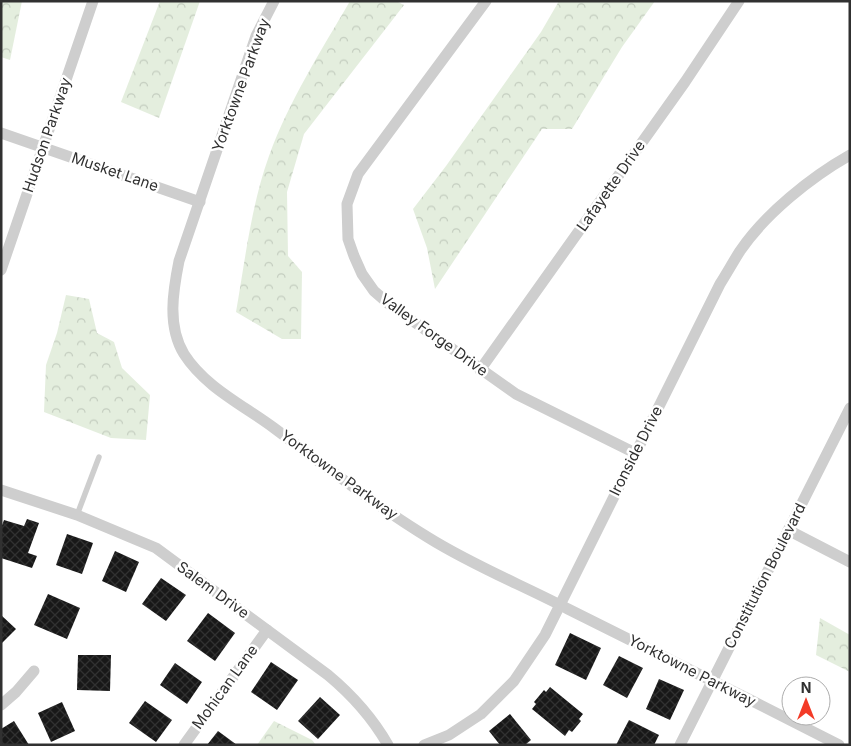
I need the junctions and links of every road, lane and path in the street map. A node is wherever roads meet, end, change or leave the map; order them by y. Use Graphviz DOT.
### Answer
graph roads {
  1 [pos="93,1"];
  2 [pos="274,1"];
  3 [pos="486,1"];
  4 [pos="739,1"];
  5 [pos="1,133"];
  6 [pos="43,147"];
  7 [pos="850,155"];
  8 [pos="200,202"];
  9 [pos="1,270"];
  10 [pos="480,370"];
  11 [pos="850,408"];
  12 [pos="635,454"];
  13 [pos="99,457"];
  14 [pos="1,490"];
  15 [pos="77,515"];
  16 [pos="788,530"];
  17 [pos="850,562"];
  18 [pos="560,604"];
  19 [pos="267,630"];
  20 [pos="34,670"];
  21 [pos="712,680"];
  22 [pos="1,706"];
  23 [pos="184,745"];
  24 [pos="388,745"];
  25 [pos="424,745"];
  26 [pos="680,745"];
  27 [pos="839,745"];
  1 -- 6 [label="street, Hudson Parkway"];
  2 -- 8 [label="street, Yorktowne Parkway"];
  3 -- 10 [label="street, Valley Forge Drive"];
  4 -- 10 [label="street, Lafayette Drive"];
  5 -- 6 [label="street, Musket Lane"];
  6 -- 8 [label="street, Musket Lane"];
  6 -- 9 [label="street, Hudson Parkway"];
  7 -- 12 [label="street, Ironside Drive"];
  8 -- 18 [label="street, Yorktowne Parkway"];
  10 -- 12 [label="street, Valley Forge Drive"];
  11 -- 16 [label="street, Constitution Boulevard"];
  12 -- 18 [label="street, Ironside Drive"];
  13 -- 15 [label="lane"];
  14 -- 15 [label="street, Salem Drive"];
  15 -- 19 [label="street, Salem Drive"];
  16 -- 17 [label="street"];
  16 -- 21 [label="street, Constitution Boulevard"];
  18 -- 21 [label="street, Yorktowne Parkway"];
  18 -- 25 [label="street, Ironside Drive"];
  19 -- 23 [label="street, Mohican Lane"];
  19 -- 24 [label="street, Salem Drive"];
  20 -- 22 [label="street"];
  21 -- 26 [label="street, Constitution Boulevard"];
  21 -- 27 [label="street, Yorktowne Parkway"];
}
